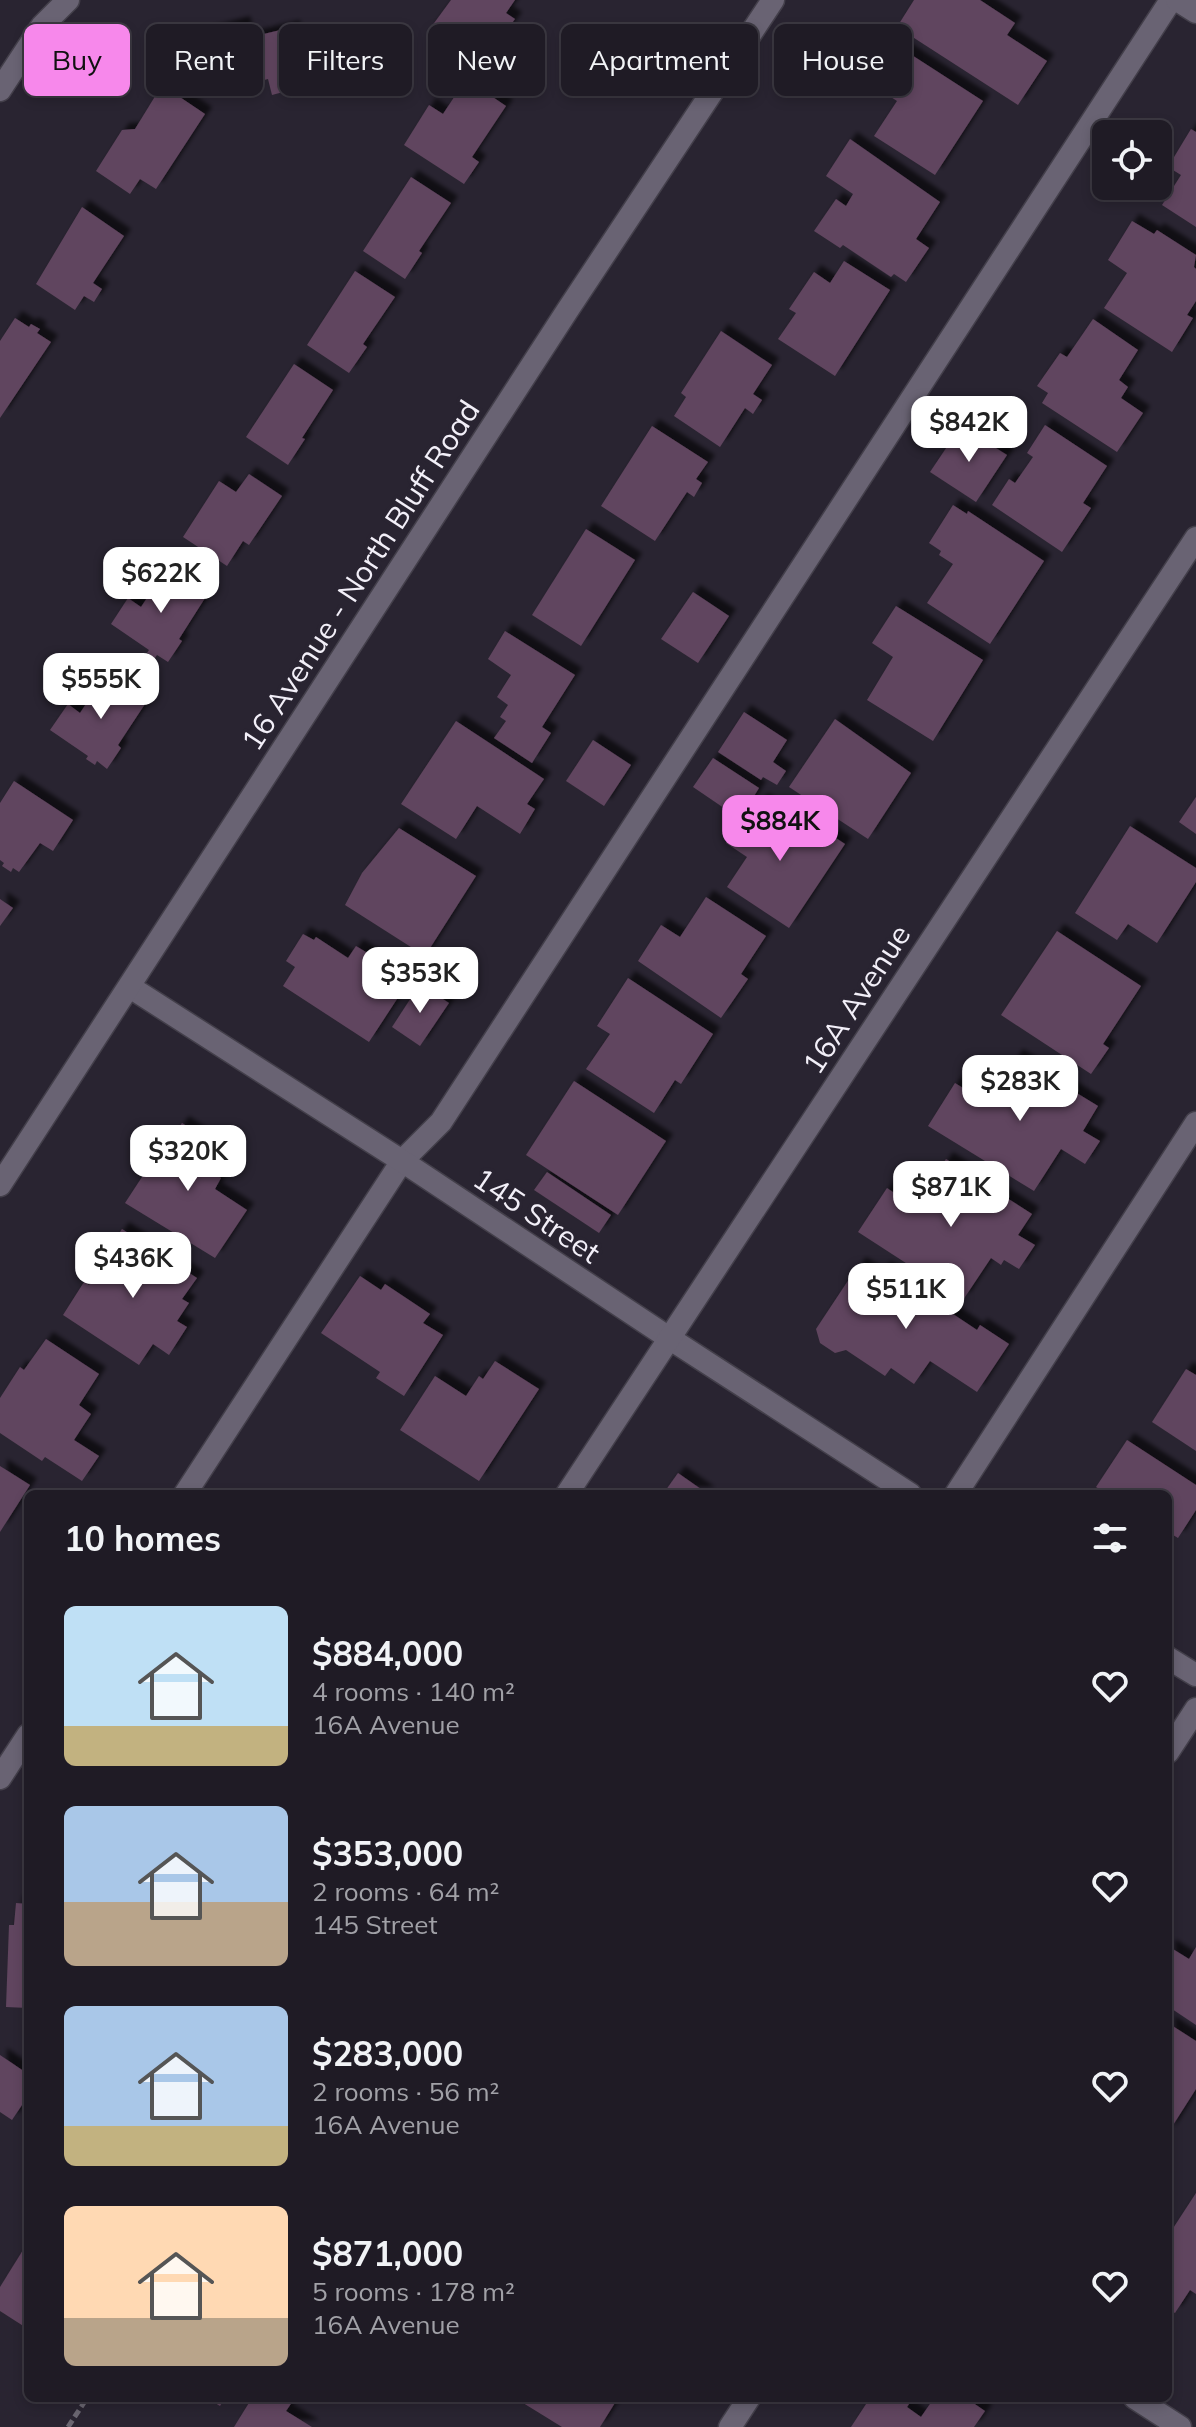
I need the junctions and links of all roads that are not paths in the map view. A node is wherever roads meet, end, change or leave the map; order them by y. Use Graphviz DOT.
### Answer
graph roads {
  1 [pos="68,0"];
  2 [pos="773,0"];
  3 [pos="1171,0"];
  4 [pos="1177,0"];
  5 [pos="1196,12"];
  6 [pos="0,90"];
  7 [pos="1196,538"];
  8 [pos="130,987"];
  9 [pos="1196,1123"];
  10 [pos="402,1161"];
  11 [pos="0,1185"];
  12 [pos="669,1338"];
  13 [pos="188,1490"];
  14 [pos="570,1490"];
  15 [pos="904,1490"];
  16 [pos="959,1490"];
  17 [pos="1172,1660"];
  18 [pos="1196,1675"];
  19 [pos="1196,1709"];
  20 [pos="24,1741"];
  21 [pos="1172,1746"];
  22 [pos="0,1778"];
  23 [pos="746,2402"];
  24 [pos="1141,2402"];
  25 [pos="730,2427"];
  26 [pos="1180,2427"];
  1 -- 6 [label="street"];
  2 -- 8 [label="street, 16 Avenue - North Bluff Road"];
  3 -- 10 [label="street"];
  4 -- 5 [label="street"];
  7 -- 12 [label="street, 16A Avenue"];
  8 -- 10 [label="street, 145 Street"];
  8 -- 11 [label="street, 16 Avenue - North Bluff Road"];
  9 -- 16 [label="street"];
  10 -- 12 [label="street, 145 Street"];
  10 -- 13 [label="street"];
  12 -- 14 [label="street, 16A Avenue"];
  12 -- 15 [label="street, 145 Street"];
  17 -- 18 [label="street"];
  19 -- 21 [label="street"];
  20 -- 22 [label="street"];
  23 -- 25 [label="street"];
  24 -- 26 [label="street"];
}
